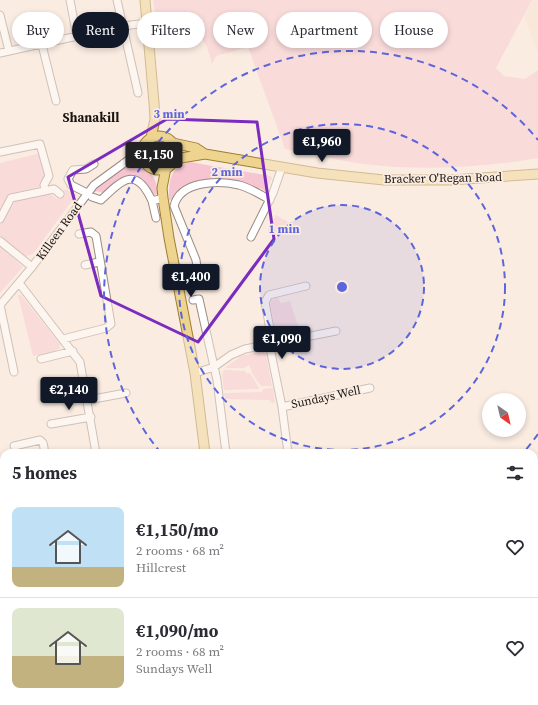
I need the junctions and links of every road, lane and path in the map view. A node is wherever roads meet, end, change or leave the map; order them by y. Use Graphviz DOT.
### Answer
graph roads {
  1 [pos="70,0"];
  2 [pos="117,0"];
  3 [pos="145,0"];
  4 [pos="72,12"];
  5 [pos="120,12"];
  6 [pos="146,12"];
  7 [pos="0,15"];
  8 [pos="26,48"];
  9 [pos="43,48"];
  10 [pos="128,48"];
  11 [pos="149,48"];
  12 [pos="9,51"];
  13 [pos="0,53"];
  14 [pos="138,94"];
  15 [pos="56,101"];
  16 [pos="154,119"];
  17 [pos="164,136"];
  18 [pos="151,138"];
  19 [pos="173,143"];
  20 [pos="142,150"];
  21 [pos="0,152"];
  22 [pos="205,154"];
  23 [pos="175,159"];
  24 [pos="144,161"];
  25 [pos="124,163"];
  26 [pos="94,164"];
  27 [pos="282,167"];
  28 [pos="166,168"];
  29 [pos="155,169"];
  30 [pos="538,174"];
  31 [pos="162,188"];
  32 [pos="44,191"];
  33 [pos="60,194"];
  34 [pos="90,195"];
  35 [pos="163,198"];
  36 [pos="270,200"];
  37 [pos="152,201"];
  38 [pos="156,218"];
  39 [pos="0,219"];
  40 [pos="79,234"];
  41 [pos="251,237"];
  42 [pos="0,241"];
  43 [pos="99,262"];
  44 [pos="85,265"];
  45 [pos="32,267"];
  46 [pos="197,273"];
  47 [pos="187,277"];
  48 [pos="199,282"];
  49 [pos="19,283"];
  50 [pos="306,286"];
  51 [pos="193,300"];
  52 [pos="0,305"];
  53 [pos="336,331"];
  54 [pos="63,339"];
  55 [pos="269,343"];
  56 [pos="73,351"];
  57 [pos="41,359"];
  58 [pos="214,367"];
  59 [pos="14,372"];
  60 [pos="195,373"];
  61 [pos="370,388"];
  62 [pos="126,393"];
  63 [pos="88,400"];
  64 [pos="282,406"];
  65 [pos="91,417"];
  66 [pos="51,424"];
  67 [pos="14,446"];
  68 [pos="44,449"];
  69 [pos="95,449"];
  70 [pos="204,449"];
  71 [pos="226,449"];
  72 [pos="287,449"];
  1 -- 4 [label="street"];
  2 -- 5 [label="street"];
  3 -- 6 [label="main road"];
  7 -- 12 [label="street"];
  8 -- 12 [label="street"];
  9 -- 15 [label="street"];
  10 -- 14 [label="street"];
  11 -- 16 [label="main road"];
  12 -- 13 [label="street"];
  16 -- 17 [label="main road"];
  16 -- 18 [label="main road"];
  17 -- 18 [label="main road"];
  17 -- 19 [label="main road"];
  18 -- 20 [label="main road"];
  19 -- 22 [label="main road, Bracker O'Regan Road"];
  19 -- 23 [label="main road"];
  20 -- 24 [label="main road"];
  20 -- 25 [label="street, Killeen Road"];
  21 -- 32 [label="street"];
  22 -- 23 [label="main road, Bracker O'Regan Road"];
  22 -- 27 [label="main road, Bracker O'Regan Road"];
  23 -- 28 [label="main road"];
  24 -- 25 [label="street"];
  24 -- 29 [label="main road"];
  25 -- 34 [label="street, Killeen Road"];
  26 -- 34 [label="street"];
  27 -- 30 [label="main road, Bracker O'Regan Road"];
  27 -- 36 [label="street"];
  28 -- 29 [label="main road"];
  28 -- 31 [label="main road"];
  29 -- 31 [label="main road"];
  31 -- 35 [label="main road"];
  32 -- 33 [label="street"];
  32 -- 39 [label="street"];
  34 -- 37 [label="street"];
  34 -- 45 [label="street, Killeen Road"];
  35 -- 37 [label="street"];
  35 -- 60 [label="main road"];
  36 -- 41 [label="street"];
  36 -- 46 [label="street"];
  37 -- 38 [label="street"];
  40 -- 43 [label="street"];
  42 -- 45 [label="street"];
  43 -- 44 [label="street"];
  43 -- 54 [label="street"];
  45 -- 49 [label="street, Killeen Road"];
  46 -- 47 [label="street"];
  46 -- 48 [label="street"];
  49 -- 52 [label="street, Killeen Road"];
  49 -- 54 [label="street"];
  50 -- 55 [label="street, Sundays Well"];
  51 -- 58 [label="street"];
  52 -- 59 [label="street"];
  53 -- 55 [label="street"];
  54 -- 56 [label="street"];
  55 -- 58 [label="street"];
  55 -- 64 [label="street, Sundays Well"];
  56 -- 57 [label="street"];
  56 -- 63 [label="street"];
  58 -- 60 [label="street"];
  58 -- 71 [label="street"];
  60 -- 70 [label="main road"];
  61 -- 64 [label="street, Sundays Well"];
  62 -- 63 [label="street"];
  63 -- 65 [label="street"];
  64 -- 72 [label="street, Sundays Well"];
  65 -- 66 [label="street"];
  65 -- 69 [label="street"];
  67 -- 68 [label="street"];
}
